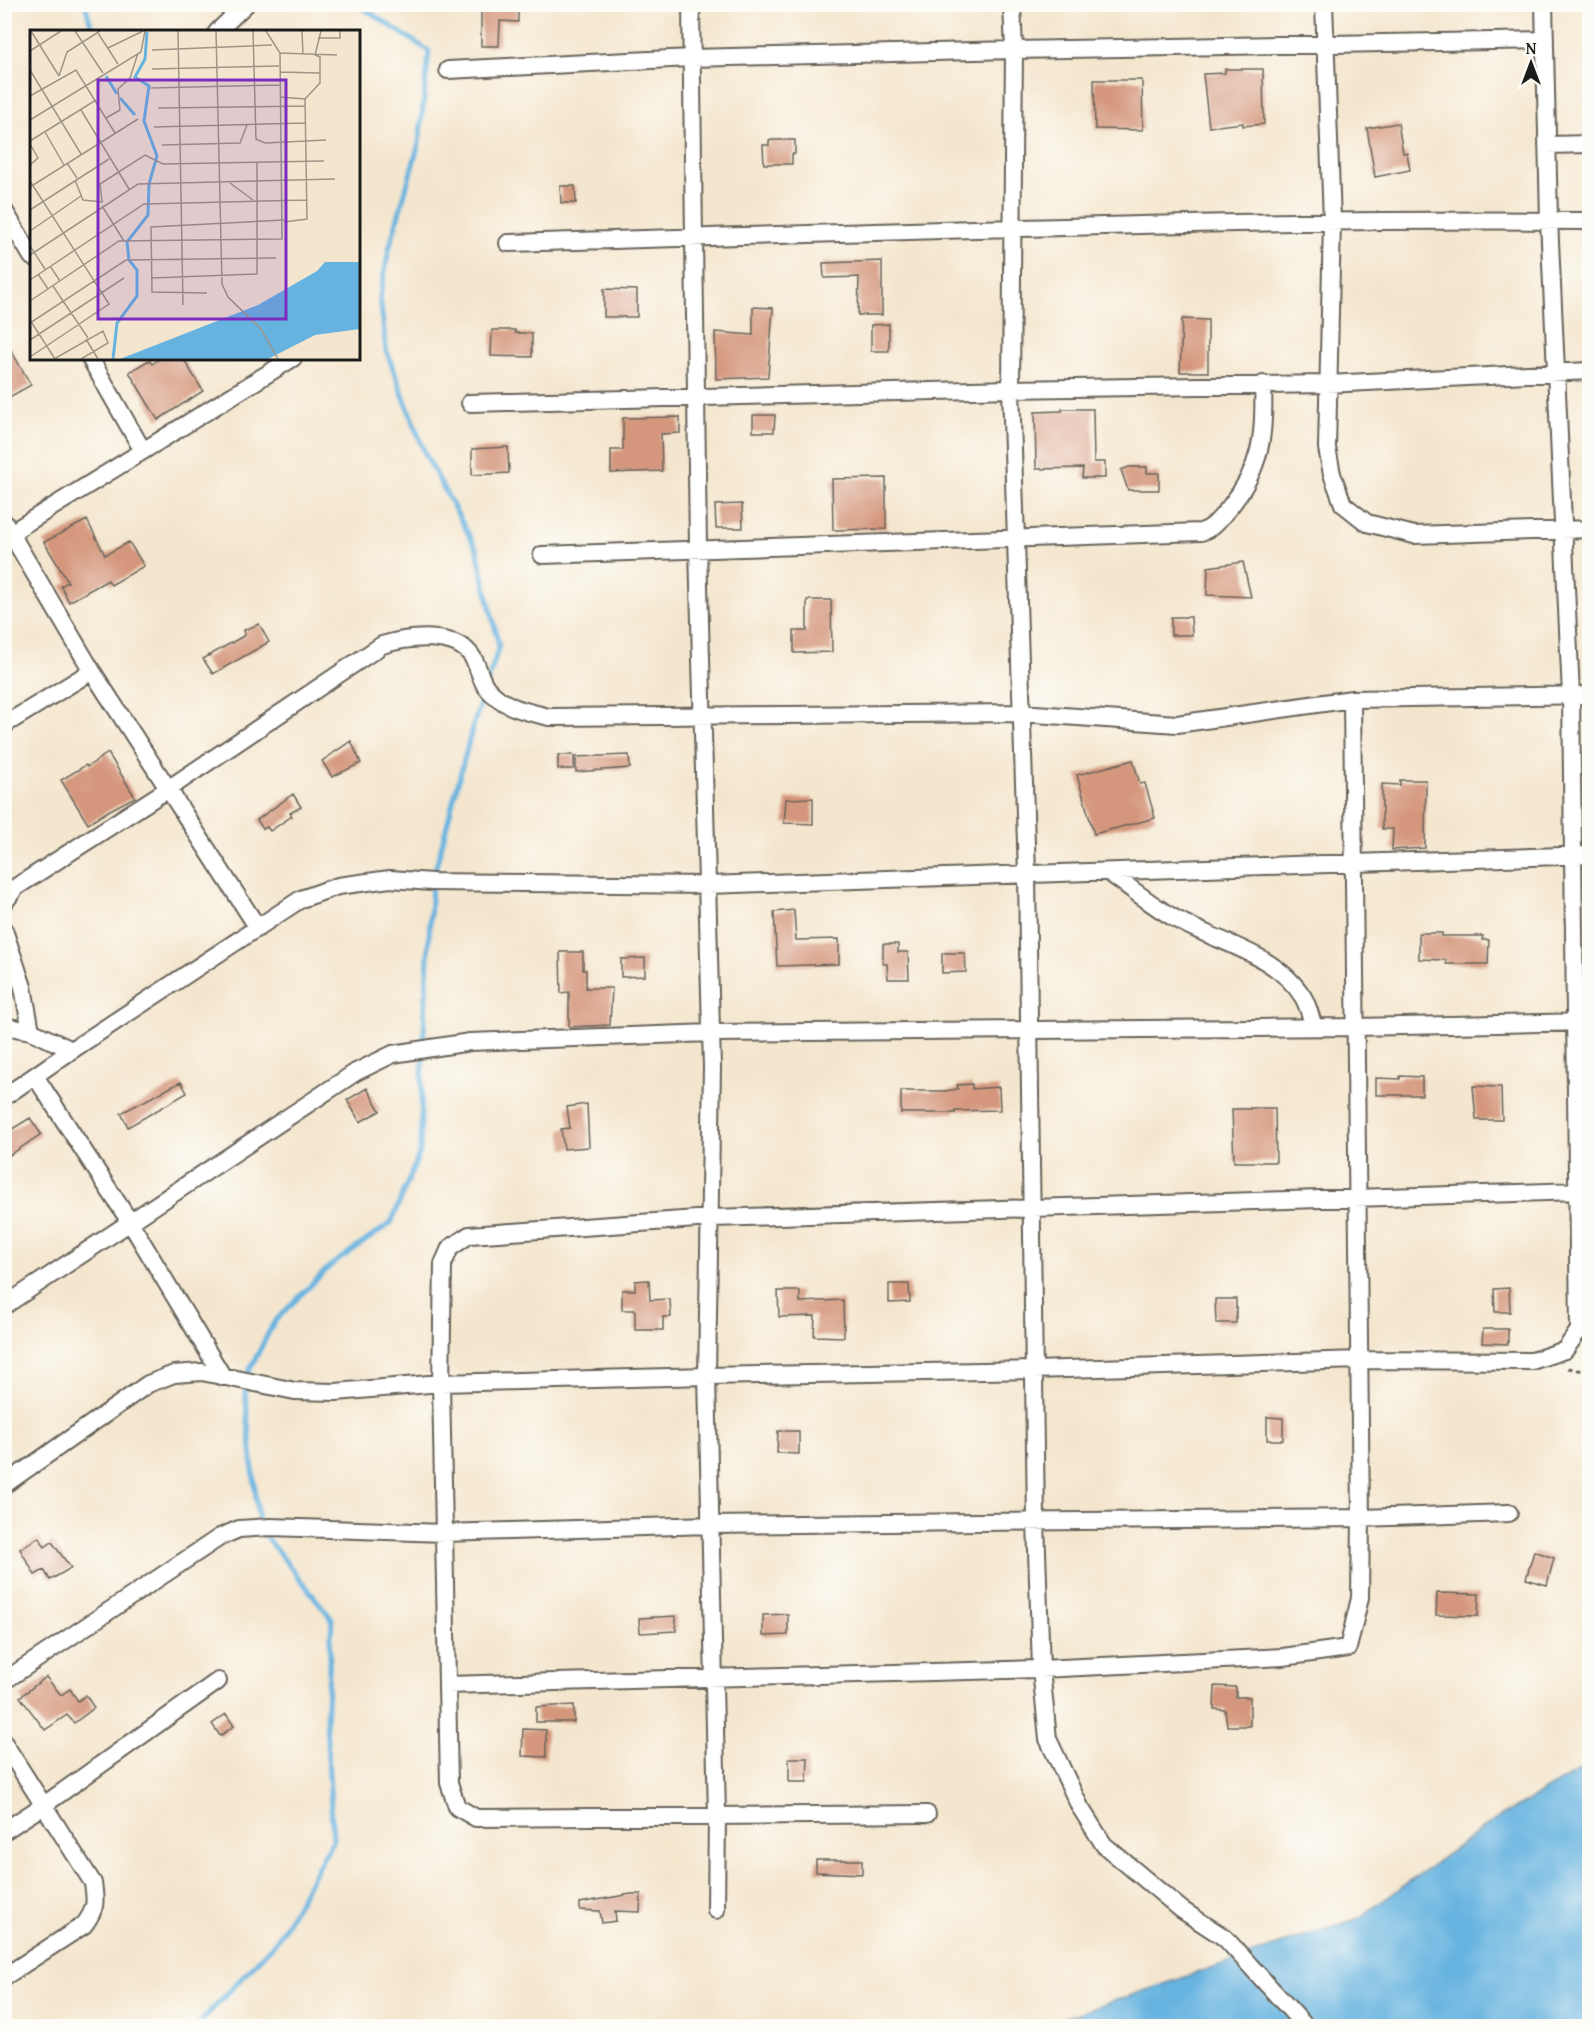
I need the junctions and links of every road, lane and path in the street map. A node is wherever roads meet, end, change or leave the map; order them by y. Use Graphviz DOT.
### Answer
graph roads {
  1 [pos="246,4"];
  2 [pos="691,4"];
  3 [pos="1012,4"];
  4 [pos="1324,4"];
  5 [pos="1544,4"];
  6 [pos="219,30"];
  7 [pos="1545,40"];
  8 [pos="1324,44"];
  9 [pos="1014,50"];
  10 [pos="691,58"];
  11 [pos="448,70"];
  12 [pos="1590,144"];
  13 [pos="1548,146"];
  14 [pos="4,210"];
  15 [pos="1549,220"];
  16 [pos="1590,220"];
  17 [pos="1332,221"];
  18 [pos="1011,227"];
  19 [pos="694,238"];
  20 [pos="508,243"];
  21 [pos="30,254"];
  22 [pos="91,360"];
  23 [pos="290,360"];
  24 [pos="1590,371"];
  25 [pos="1556,373"];
  26 [pos="1263,384"];
  27 [pos="1327,384"];
  28 [pos="1011,389"];
  29 [pos="696,397"];
  30 [pos="471,403"];
  31 [pos="143,451"];
  32 [pos="1590,529"];
  33 [pos="6,530"];
  34 [pos="1563,530"];
  35 [pos="1016,538"];
  36 [pos="698,548"];
  37 [pos="543,555"];
  38 [pos="92,671"];
  39 [pos="1571,695"];
  40 [pos="1590,695"];
  41 [pos="1352,699"];
  42 [pos="1021,713"];
  43 [pos="703,717"];
  44 [pos="4,725"];
  45 [pos="168,789"];
  46 [pos="1582,855"];
  47 [pos="1353,863"];
  48 [pos="1108,872"];
  49 [pos="1027,874"];
  50 [pos="708,885"];
  51 [pos="4,903"];
  52 [pos="258,928"];
  53 [pos="4,930"];
  54 [pos="1583,1022"];
  55 [pos="4,1026"];
  56 [pos="1314,1027"];
  57 [pos="1355,1027"];
  58 [pos="1029,1029"];
  59 [pos="31,1031"];
  60 [pos="711,1033"];
  61 [pos="72,1050"];
  62 [pos="34,1076"];
  63 [pos="4,1097"];
  64 [pos="1578,1191"];
  65 [pos="1358,1199"];
  66 [pos="1033,1207"];
  67 [pos="1584,1210"];
  68 [pos="711,1218"];
  69 [pos="130,1222"];
  70 [pos="4,1306"];
  71 [pos="1360,1360"];
  72 [pos="1034,1370"];
  73 [pos="707,1376"];
  74 [pos="223,1377"];
  75 [pos="441,1383"];
  76 [pos="4,1485"];
  77 [pos="1509,1513"];
  78 [pos="1361,1518"];
  79 [pos="1036,1522"];
  80 [pos="711,1525"];
  81 [pos="444,1533"];
  82 [pos="1041,1669"];
  83 [pos="714,1676"];
  84 [pos="218,1681"];
  85 [pos="4,1682"];
  86 [pos="447,1685"];
  87 [pos="4,1743"];
  88 [pos="44,1805"];
  89 [pos="927,1814"];
  90 [pos="717,1816"];
  91 [pos="4,1831"];
  92 [pos="716,1910"];
  93 [pos="4,1977"];
  94 [pos="1305,2026"];
  1 -- 6 [label="street"];
  2 -- 10 [label="street"];
  3 -- 9 [label="street"];
  4 -- 8 [label="street"];
  5 -- 7 [label="street"];
  7 -- 8 [label="street"];
  7 -- 13 [label="street"];
  8 -- 9 [label="street"];
  8 -- 17 [label="street"];
  9 -- 10 [label="street"];
  9 -- 18 [label="street"];
  10 -- 11 [label="street"];
  10 -- 19 [label="street"];
  12 -- 13 [label="street"];
  13 -- 15 [label="street"];
  14 -- 21 [label="street"];
  15 -- 16 [label="street"];
  15 -- 17 [label="street"];
  15 -- 25 [label="street"];
  17 -- 18 [label="street"];
  17 -- 27 [label="street"];
  18 -- 19 [label="street"];
  18 -- 28 [label="street"];
  19 -- 20 [label="street"];
  19 -- 29 [label="street"];
  22 -- 31 [label="street"];
  23 -- 31 [label="street"];
  24 -- 25 [label="street"];
  25 -- 27 [label="street"];
  25 -- 34 [label="street"];
  26 -- 27 [label="street"];
  26 -- 28 [label="street"];
  26 -- 35 [label="street"];
  27 -- 34 [label="street"];
  28 -- 29 [label="street"];
  28 -- 35 [label="street"];
  29 -- 30 [label="street"];
  29 -- 36 [label="street"];
  31 -- 33 [label="street"];
  32 -- 34 [label="street"];
  33 -- 38 [label="street"];
  34 -- 39 [label="street"];
  35 -- 36 [label="street"];
  35 -- 42 [label="street"];
  36 -- 37 [label="street"];
  36 -- 43 [label="street"];
  38 -- 44 [label="street"];
  38 -- 45 [label="street"];
  39 -- 40 [label="street"];
  39 -- 41 [label="street"];
  39 -- 46 [label="street"];
  41 -- 42 [label="street"];
  41 -- 47 [label="street"];
  42 -- 43 [label="street"];
  42 -- 49 [label="street"];
  43 -- 45 [label="street"];
  43 -- 50 [label="street"];
  45 -- 51 [label="street"];
  45 -- 52 [label="street"];
  46 -- 47 [label="street"];
  46 -- 54 [label="street"];
  47 -- 48 [label="street"];
  47 -- 57 [label="street"];
  48 -- 49 [label="street"];
  48 -- 56 [label="street"];
  49 -- 50 [label="street"];
  49 -- 58 [label="street"];
  50 -- 52 [label="street"];
  50 -- 60 [label="street"];
  52 -- 61 [label="street"];
  53 -- 59 [label="street"];
  54 -- 57 [label="street"];
  54 -- 64 [label="street"];
  55 -- 59 [label="street"];
  56 -- 57 [label="street"];
  56 -- 58 [label="street"];
  57 -- 65 [label="street"];
  58 -- 60 [label="street"];
  58 -- 66 [label="street"];
  59 -- 61 [label="street"];
  60 -- 68 [label="street"];
  60 -- 69 [label="street"];
  61 -- 62 [label="street"];
  62 -- 63 [label="street"];
  62 -- 69 [label="street"];
  64 -- 65 [label="street"];
  64 -- 67 [label="street"];
  65 -- 66 [label="street"];
  65 -- 71 [label="street"];
  66 -- 68 [label="street"];
  66 -- 72 [label="street"];
  67 -- 71 [label="street"];
  68 -- 73 [label="street"];
  68 -- 75 [label="street"];
  69 -- 70 [label="street"];
  69 -- 74 [label="street"];
  71 -- 72 [label="street"];
  71 -- 78 [label="street"];
  72 -- 73 [label="street"];
  72 -- 79 [label="street"];
  73 -- 75 [label="street"];
  73 -- 80 [label="street"];
  74 -- 75 [label="street"];
  74 -- 76 [label="street"];
  75 -- 81 [label="street"];
  77 -- 78 [label="street"];
  78 -- 79 [label="street"];
  78 -- 82 [label="street"];
  79 -- 80 [label="street"];
  79 -- 82 [label="street"];
  80 -- 81 [label="street"];
  80 -- 83 [label="street"];
  81 -- 85 [label="street"];
  81 -- 86 [label="street"];
  82 -- 83 [label="street"];
  82 -- 94 [label="street"];
  83 -- 86 [label="street"];
  83 -- 90 [label="street"];
  84 -- 88 [label="street"];
  86 -- 90 [label="street"];
  87 -- 88 [label="street"];
  88 -- 91 [label="street"];
  88 -- 93 [label="street"];
  89 -- 90 [label="street"];
  90 -- 92 [label="street"];
}
